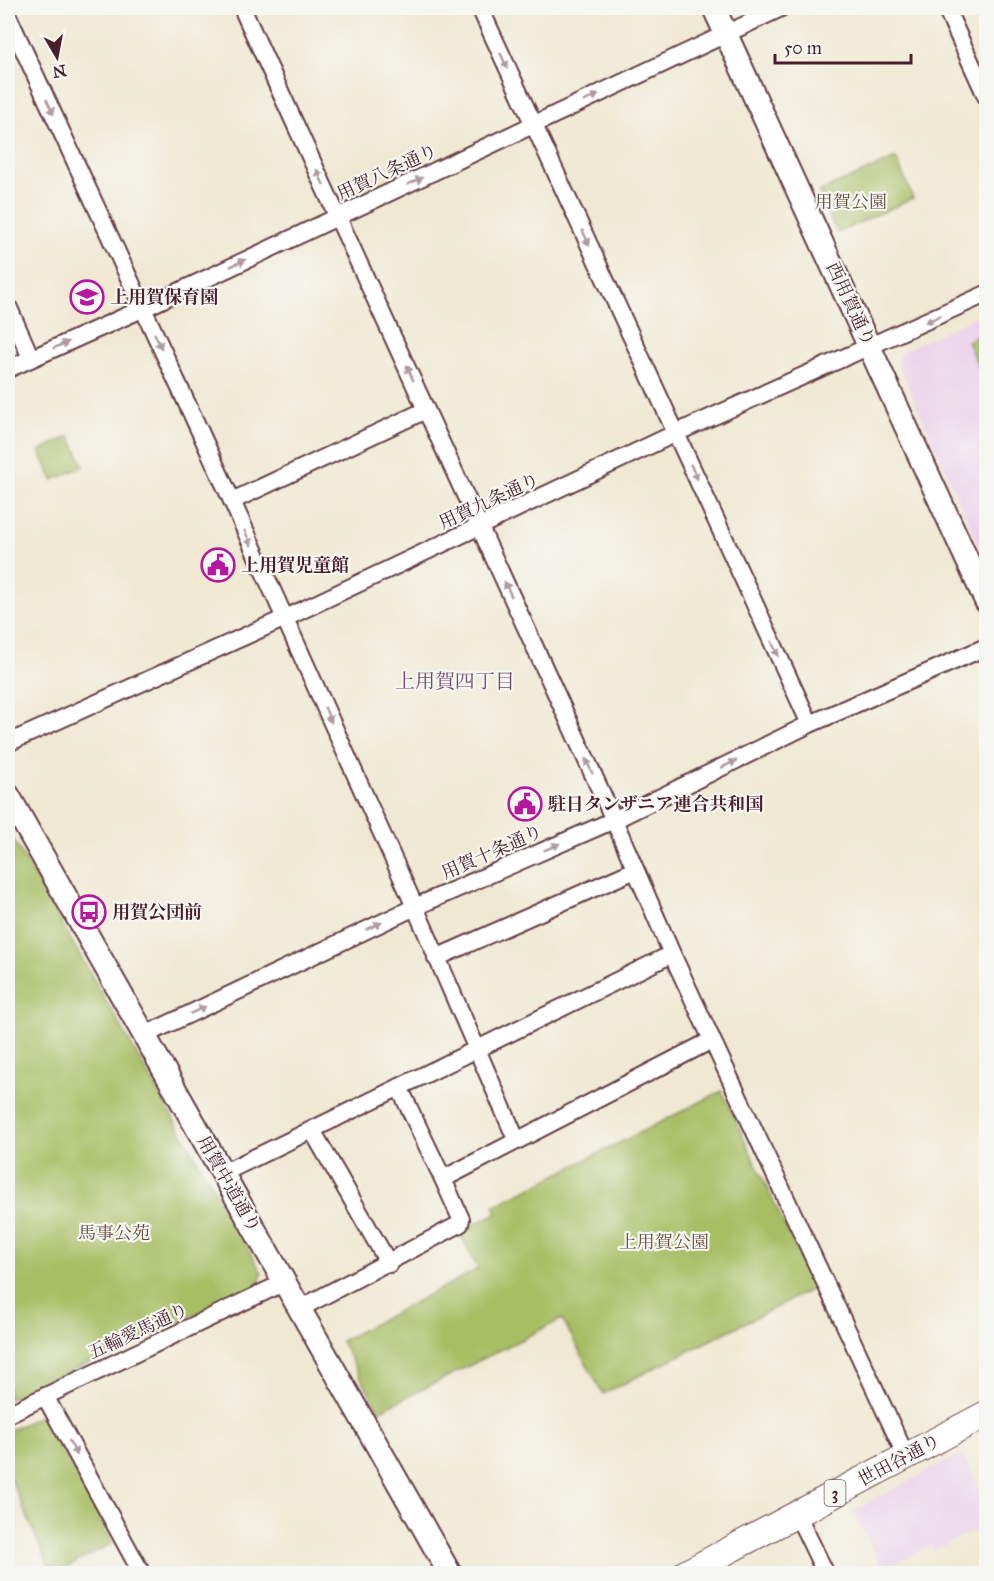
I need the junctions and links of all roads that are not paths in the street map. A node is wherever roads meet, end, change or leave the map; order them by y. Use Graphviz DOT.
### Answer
graph roads {
  1 [pos="242,8"];
  2 [pos="480,8"];
  3 [pos="714,8"];
  4 [pos="781,8"];
  5 [pos="946,8"];
  6 [pos="8,16"];
  7 [pos="726,33"];
  8 [pos="987,96"];
  9 [pos="535,126"];
  10 [pos="338,216"];
  11 [pos="987,294"];
  12 [pos="8,306"];
  13 [pos="142,309"];
  14 [pos="870,348"];
  15 [pos="31,358"];
  16 [pos="8,369"];
  17 [pos="426,410"];
  18 [pos="676,433"];
  19 [pos="232,501"];
  20 [pos="480,527"];
  21 [pos="987,601"];
  22 [pos="284,618"];
  23 [pos="987,647"];
  24 [pos="810,724"];
  25 [pos="8,743"];
  26 [pos="8,795"];
  27 [pos="614,820"];
  28 [pos="635,870"];
  29 [pos="416,906"];
  30 [pos="672,954"];
  31 [pos="436,958"];
  32 [pos="145,1035"];
  33 [pos="712,1040"];
  34 [pos="476,1049"];
  35 [pos="399,1087"];
  36 [pos="312,1130"];
  37 [pos="516,1139"];
  38 [pos="223,1173"];
  39 [pos="443,1179"];
  40 [pos="389,1264"];
  41 [pos="285,1282"];
  42 [pos="299,1309"];
  43 [pos="45,1396"];
  44 [pos="8,1413"];
  45 [pos="987,1414"];
  46 [pos="906,1456"];
  47 [pos="796,1514"];
  48 [pos="142,1574"];
  49 [pos="450,1574"];
  50 [pos="684,1574"];
  51 [pos="826,1574"];
  10 -- 1 [label="street, one-way"];
  2 -- 9 [label="street, one-way"];
  3 -- 7 [label="street, 西用賀通り"];
  4 -- 7 [label="street, 用賀八条通り"];
  5 -- 8 [label="street"];
  6 -- 13 [label="street, one-way"];
  9 -- 7 [label="street, 用賀八条通り, one-way"];
  7 -- 14 [label="street, 西用賀通り"];
  10 -- 9 [label="street, 用賀八条通り, one-way"];
  9 -- 18 [label="street, one-way"];
  13 -- 10 [label="street, 用賀八条通り, one-way"];
  17 -- 10 [label="street, one-way"];
  11 -- 14 [label="street, 用賀九条通り, one-way"];
  12 -- 15 [label="street"];
  15 -- 13 [label="street, 用賀八条通り, one-way"];
  13 -- 19 [label="street, one-way"];
  14 -- 18 [label="street, 用賀九条通り"];
  14 -- 21 [label="street, 西用賀通り"];
  15 -- 16 [label="street, 用賀八条通り"];
  17 -- 19 [label="street"];
  17 -- 20 [label="street"];
  18 -- 20 [label="street, 用賀九条通り"];
  18 -- 24 [label="street, one-way"];
  19 -- 22 [label="street, one-way"];
  20 -- 22 [label="street, 用賀九条通り"];
  27 -- 20 [label="street, one-way"];
  22 -- 25 [label="street, 用賀九条通り"];
  22 -- 29 [label="street, one-way"];
  23 -- 24 [label="street, 用賀十条通り"];
  27 -- 24 [label="street, 用賀十条通り, one-way"];
  26 -- 32 [label="street, 用賀中道通り"];
  27 -- 28 [label="street"];
  29 -- 27 [label="street, 用賀十条通り, one-way"];
  28 -- 30 [label="street"];
  28 -- 31 [label="street"];
  29 -- 31 [label="street"];
  32 -- 29 [label="street, 用賀十条通り, one-way"];
  30 -- 33 [label="street"];
  30 -- 34 [label="street"];
  31 -- 34 [label="street"];
  32 -- 38 [label="street, 用賀中道通り"];
  33 -- 37 [label="street"];
  33 -- 46 [label="street"];
  34 -- 35 [label="street"];
  34 -- 37 [label="street"];
  35 -- 36 [label="street"];
  35 -- 39 [label="street"];
  36 -- 38 [label="street"];
  36 -- 40 [label="street"];
  37 -- 39 [label="street"];
  38 -- 41 [label="street, 用賀中道通り"];
  39 -- 40 [label="street"];
  40 -- 42 [label="street"];
  41 -- 42 [label="street, 用賀中道通り"];
  41 -- 43 [label="street, 五輪愛馬通り"];
  42 -- 49 [label="street, 用賀中道通り"];
  43 -- 44 [label="street, 五輪愛馬通り"];
  43 -- 48 [label="street, one-way"];
  45 -- 46 [label="main road, 世田谷通り / 3"];
  46 -- 47 [label="main road, 世田谷通り / 3"];
  47 -- 50 [label="main road, 世田谷通り / 3"];
  47 -- 51 [label="street"];
}
